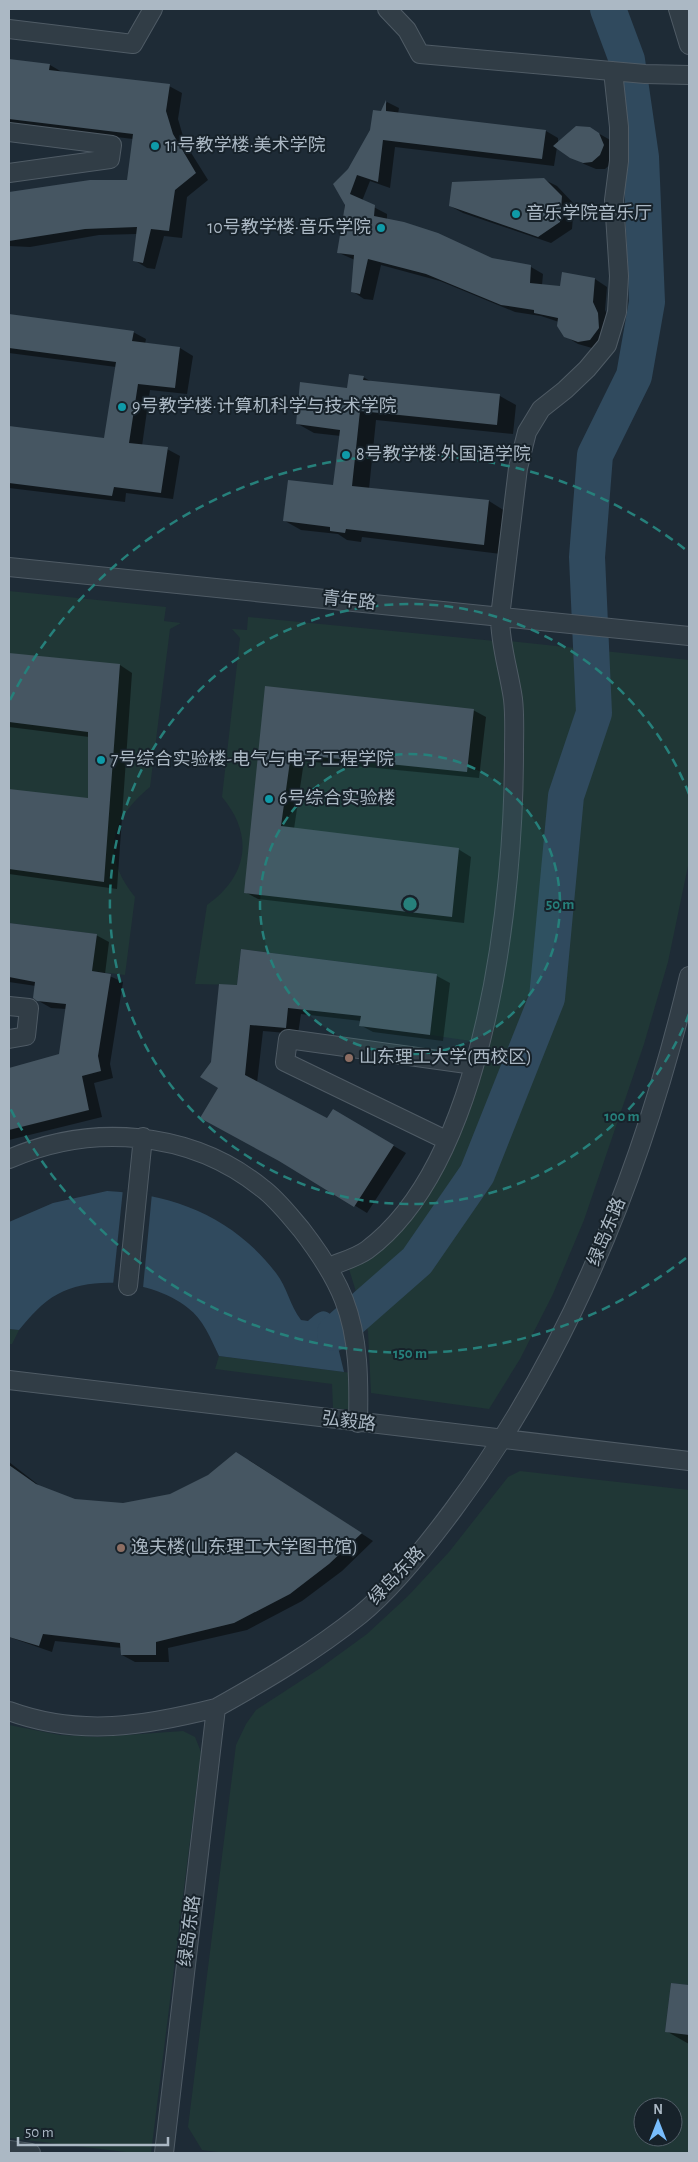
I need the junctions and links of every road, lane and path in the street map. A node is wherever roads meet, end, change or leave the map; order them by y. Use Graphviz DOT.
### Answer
graph roads {
  1 [pos="153,9"];
  2 [pos="387,9"];
  3 [pos="682,12"];
  4 [pos="9,29"];
  5 [pos="689,45"];
  6 [pos="613,71"];
  7 [pos="689,75"];
  8 [pos="9,132"];
  9 [pos="9,173"];
  10 [pos="9,566"];
  11 [pos="500,617"];
  12 [pos="689,636"];
  13 [pos="689,976"];
  14 [pos="9,1006"];
  15 [pos="9,1039"];
  16 [pos="474,1065"];
  17 [pos="144,1137"];
  18 [pos="446,1140"];
  19 [pos="9,1159"];
  20 [pos="328,1267"];
  21 [pos="128,1286"];
  22 [pos="9,1380"];
  23 [pos="358,1423"];
  24 [pos="500,1440"];
  25 [pos="689,1461"];
  26 [pos="216,1708"];
  27 [pos="9,1710"];
  28 [pos="9,2150"];
  29 [pos="31,2153"];
  30 [pos="164,2153"];
  1 -- 4 [label="street"];
  2 -- 6 [label="street"];
  3 -- 5 [label="street"];
  6 -- 7 [label="street"];
  6 -- 11 [label="street"];
  8 -- 9 [label="street"];
  10 -- 11 [label="street, 青年路"];
  11 -- 12 [label="street, 青年路"];
  11 -- 16 [label="street"];
  13 -- 24 [label="street, 绿岛东路"];
  14 -- 15 [label="street"];
  16 -- 18 [label="street"];
  16 -- 18 [label="street"];
  17 -- 19 [label="street"];
  17 -- 20 [label="street"];
  17 -- 21 [label="street"];
  18 -- 20 [label="street"];
  20 -- 23 [label="street"];
  22 -- 23 [label="street, 弘毅路"];
  23 -- 24 [label="street, 弘毅路"];
  24 -- 25 [label="street, 弘毅路"];
  24 -- 26 [label="street, 绿岛东路"];
  26 -- 27 [label="street"];
  26 -- 30 [label="street, 绿岛东路"];
  28 -- 29 [label="street"];
}
